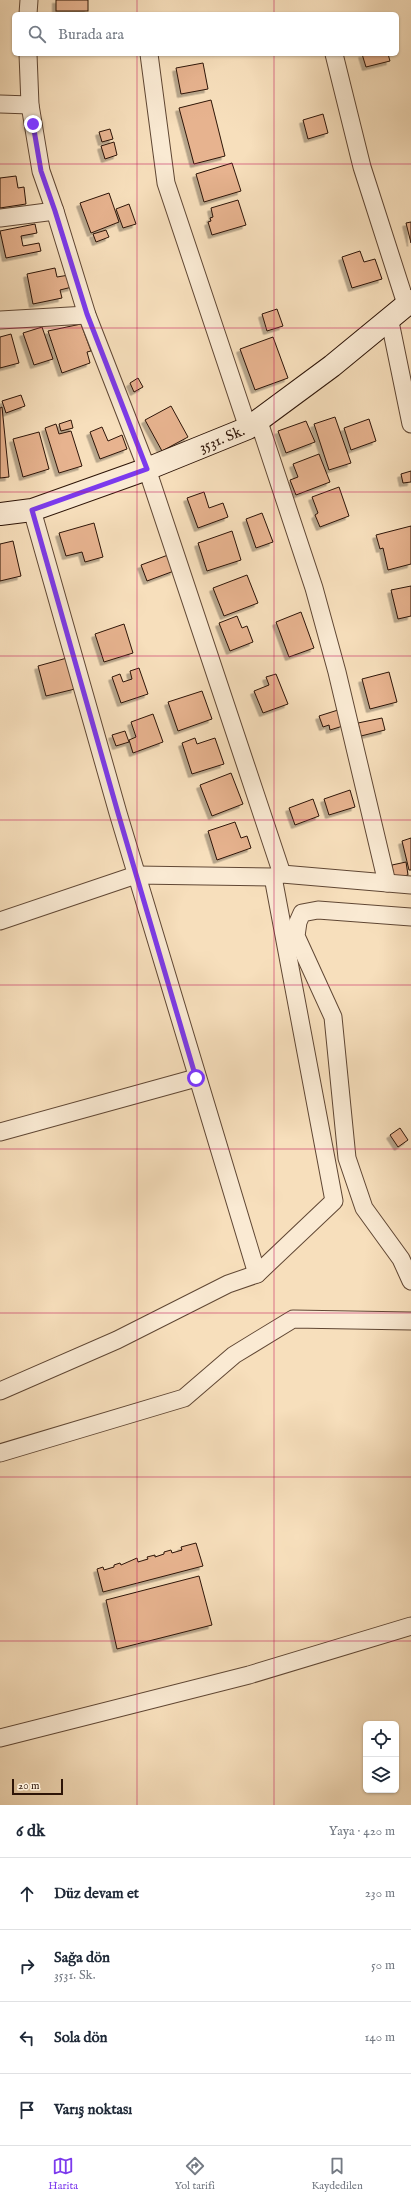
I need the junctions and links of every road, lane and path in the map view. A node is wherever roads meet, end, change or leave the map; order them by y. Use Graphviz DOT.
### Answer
graph roads {
  1 [pos="29,0"];
  2 [pos="28,12"];
  3 [pos="28,56"];
  4 [pos="149,56"];
  5 [pos="334,56"];
  6 [pos="0,104"];
  7 [pos="30,105"];
  8 [pos="55,211"];
  9 [pos="0,218"];
  10 [pos="408,302"];
  11 [pos="87,314"];
  12 [pos="389,317"];
  13 [pos="0,320"];
  14 [pos="411,424"];
  15 [pos="253,425"];
  16 [pos="147,469"];
  17 [pos="32,510"];
  18 [pos="0,514"];
  19 [pos="136,875"];
  20 [pos="277,875"];
  21 [pos="387,884"];
  22 [pos="411,885"];
  23 [pos="411,917"];
  24 [pos="0,921"];
  25 [pos="196,1078"];
  26 [pos="0,1132"];
  27 [pos="257,1274"];
  28 [pos="411,1281"];
  29 [pos="411,1321"];
  30 [pos="0,1391"];
  31 [pos="0,1453"];
  32 [pos="411,1626"];
  33 [pos="0,1738"];
  1 -- 2 [label="street"];
  3 -- 7 [label="street"];
  4 -- 15 [label="street"];
  5 -- 10 [label="street"];
  6 -- 7 [label="street"];
  7 -- 8 [label="street"];
  8 -- 9 [label="street"];
  8 -- 11 [label="street"];
  10 -- 12 [label="street, 3531. Sk."];
  11 -- 13 [label="street"];
  11 -- 16 [label="street"];
  12 -- 14 [label="street"];
  12 -- 15 [label="street, 3531. Sk."];
  15 -- 16 [label="street, 3531. Sk."];
  15 -- 21 [label="street"];
  16 -- 17 [label="street, 3531. Sk."];
  16 -- 20 [label="street"];
  17 -- 18 [label="street, 3531. Sk."];
  17 -- 19 [label="street"];
  19 -- 20 [label="street"];
  19 -- 24 [label="street"];
  19 -- 25 [label="street"];
  20 -- 21 [label="street"];
  20 -- 27 [label="street"];
  21 -- 22 [label="street"];
  23 -- 28 [label="street"];
  25 -- 26 [label="street"];
  25 -- 27 [label="street"];
  27 -- 30 [label="street"];
  29 -- 31 [label="street"];
  32 -- 33 [label="street"];
}
